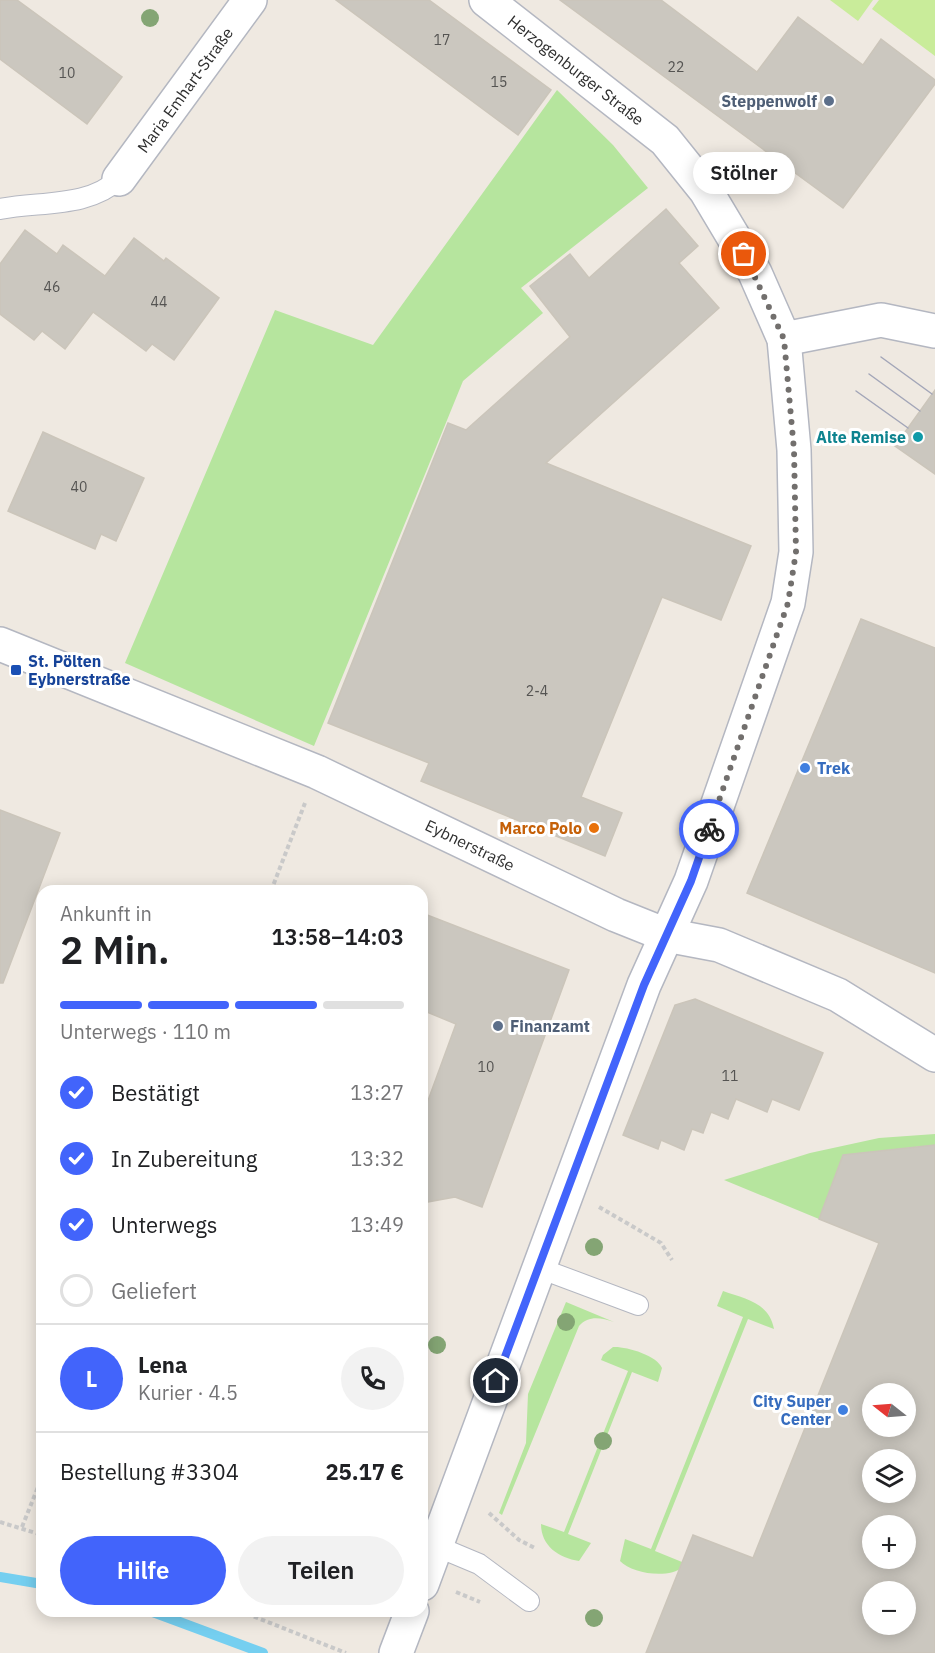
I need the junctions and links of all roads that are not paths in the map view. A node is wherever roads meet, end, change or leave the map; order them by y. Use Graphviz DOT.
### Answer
graph roads {
  1 [pos="250,0"];
  2 [pos="486,0"];
  3 [pos="119,179"];
  4 [pos="0,209"];
  5 [pos="935,331"];
  6 [pos="784,339"];
  7 [pos="0,644"];
  8 [pos="666,935"];
  9 [pos="935,1055"];
  10 [pos="539,1268"];
  11 [pos="638,1305"];
  12 [pos="436,1546"];
  13 [pos="428,1568"];
  14 [pos="529,1601"];
  15 [pos="410,1617"];
  16 [pos="396,1653"];
  1 -- 3 [label="street, Maria Emhart-Straße"];
  2 -- 6 [label="street, Herzogenburger Straße"];
  3 -- 4 [label="lane"];
  5 -- 6 [label="street"];
  6 -- 8 [label="street, Herzogenburger Straße"];
  7 -- 8 [label="street, Eybnerstraße"];
  8 -- 9 [label="street, Eybnerstraße"];
  8 -- 10 [label="street, Herzogenburger Straße"];
  10 -- 11 [label="lane"];
  10 -- 12 [label="street, Herzogenburger Straße"];
  12 -- 13 [label="street, Herzogenburger Straße"];
  12 -- 14 [label="lane"];
  15 -- 16 [label="street"];
}
